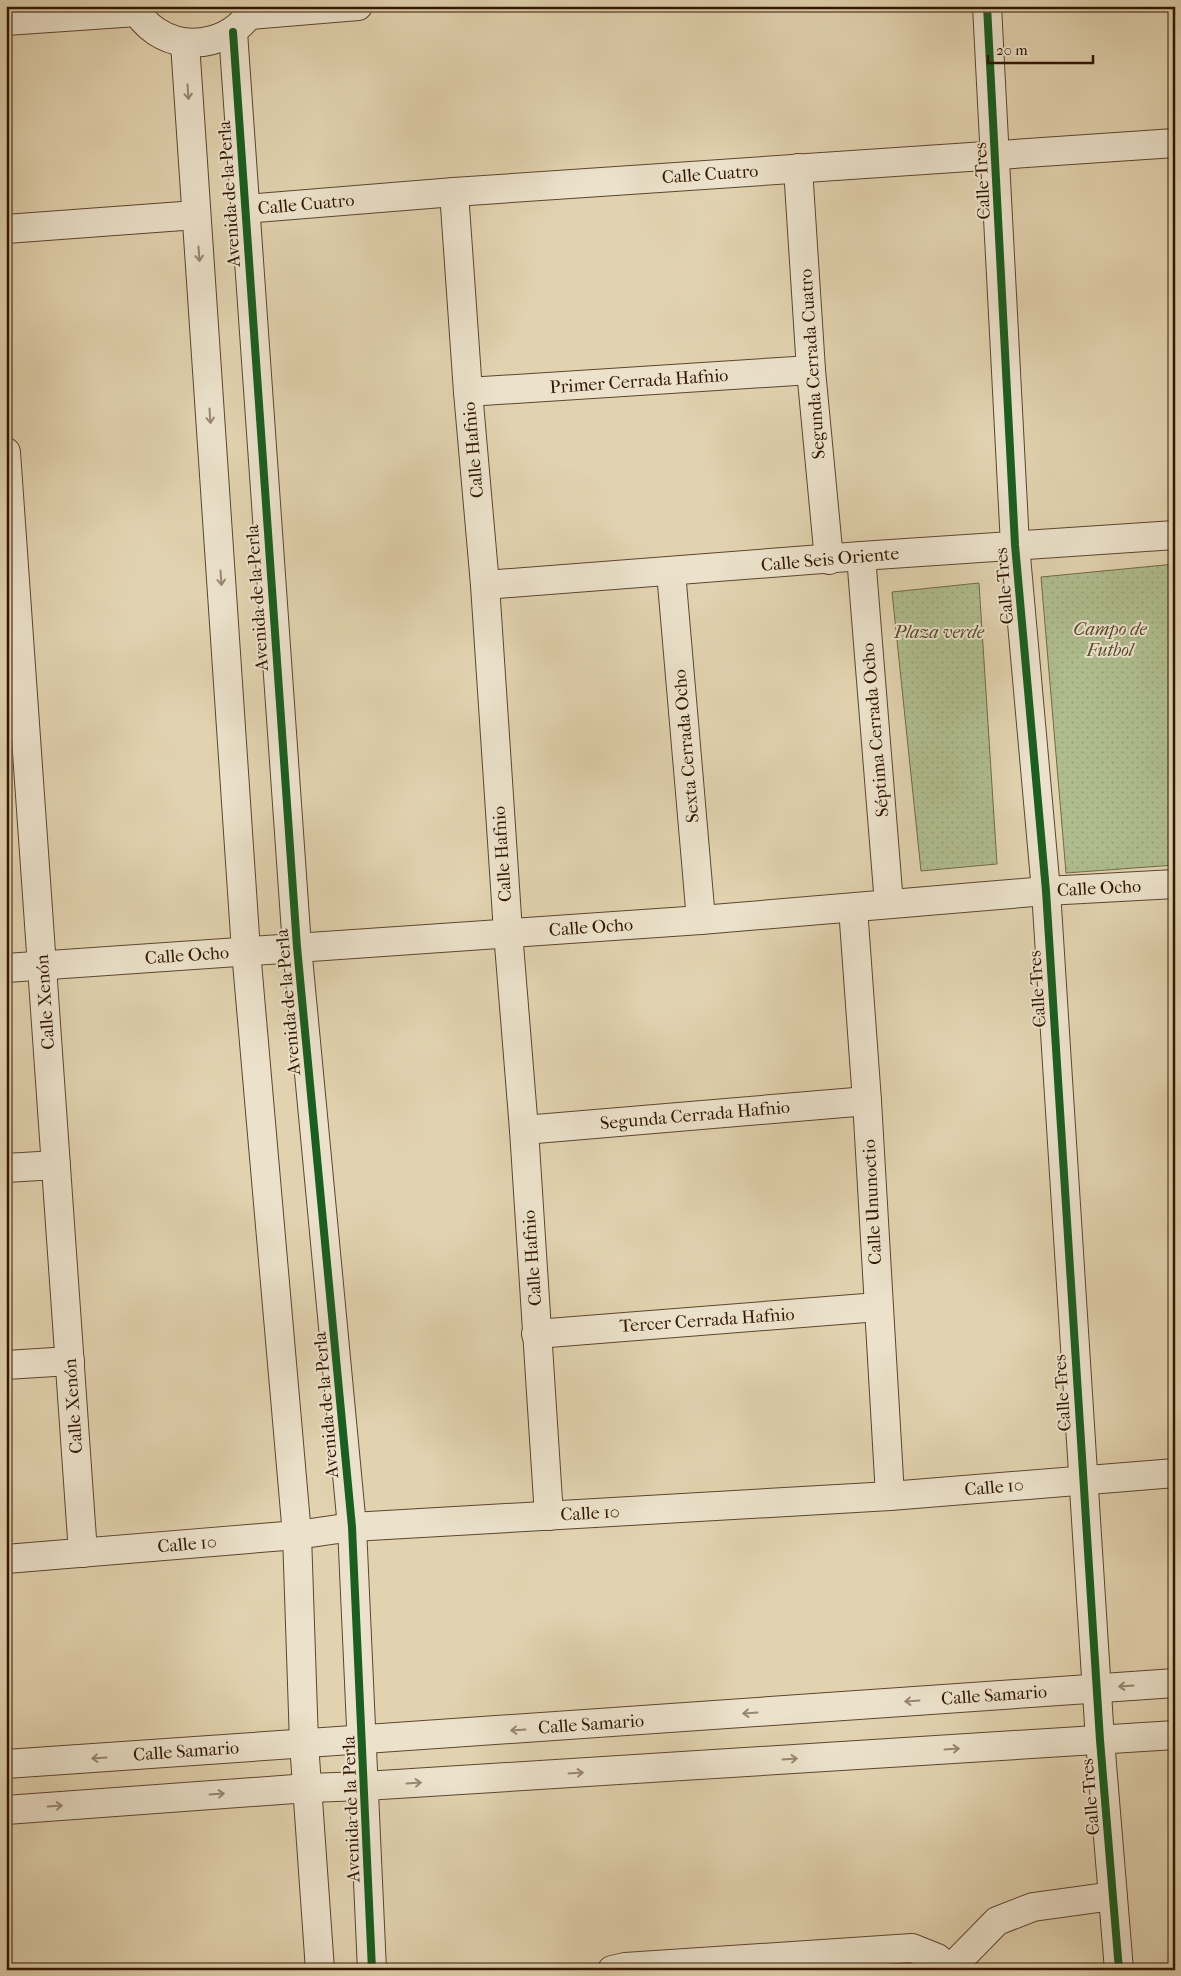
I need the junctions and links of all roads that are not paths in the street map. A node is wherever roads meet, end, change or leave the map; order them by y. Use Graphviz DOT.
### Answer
graph roads {
  1 [pos="358,6"];
  2 [pos="987,6"];
  3 [pos="136,9"];
  4 [pos="245,18"];
  5 [pos="6,21"];
  6 [pos="185,43"];
  7 [pos="1175,143"];
  8 [pos="995,154"];
  9 [pos="798,168"];
  10 [pos="454,192"];
  11 [pos="245,209"];
  12 [pos="196,215"];
  13 [pos="6,229"];
  14 [pos="811,370"];
  15 [pos="468,392"];
  16 [pos="6,452"];
  17 [pos="1175,535"];
  18 [pos="1015,546"];
  19 [pos="861,556"];
  20 [pos="829,560"];
  21 [pos="672,572"];
  22 [pos="485,586"];
  23 [pos="12,616"];
  24 [pos="1175,884"];
  25 [pos="1046,891"];
  26 [pos="889,904"];
  27 [pos="852,908"];
  28 [pos="701,920"];
  29 [pos="508,932"];
  30 [pos="297,947"];
  31 [pos="246,951"];
  32 [pos="42,966"];
  33 [pos="6,968"];
  34 [pos="867,1100"];
  35 [pos="524,1130"];
  36 [pos="56,1165"];
  37 [pos="6,1168"];
  38 [pos="878,1307"];
  39 [pos="536,1334"];
  40 [pos="70,1362"];
  41 [pos="6,1365"];
  42 [pos="1175,1473"];
  43 [pos="1083,1480"];
  44 [pos="890,1496"];
  45 [pos="550,1516"];
  46 [pos="352,1527"];
  47 [pos="297,1535"];
  48 [pos="83,1553"];
  49 [pos="6,1559"];
  50 [pos="1175,1683"];
  51 [pos="1098,1688"];
  52 [pos="1175,1735"];
  53 [pos="1100,1740"];
  54 [pos="363,1741"];
  55 [pos="304,1743"];
  56 [pos="6,1764"];
  57 [pos="365,1786"];
  58 [pos="308,1788"];
  59 [pos="6,1810"];
  60 [pos="1113,1896"];
  61 [pos="950,1969"];
  62 [pos="320,1970"];
  63 [pos="372,1970"];
  64 [pos="612,1970"];
  65 [pos="1119,1970"];
  1 -- 4 [label="street"];
  2 -- 8 [label="street, Calle Tres"];
  3 -- 5 [label="street"];
  3 -- 6 [label="street"];
  4 -- 6 [label="street"];
  4 -- 11 [label="street, Avenida de la Perla"];
  6 -- 12 [label="street, Avenida de la Perla, one-way"];
  7 -- 8 [label="street, Calle Cuatro"];
  8 -- 9 [label="street, Calle Cuatro"];
  8 -- 18 [label="street, Calle Tres"];
  9 -- 10 [label="street, Calle Cuatro"];
  9 -- 14 [label="street, Segunda Cerrada Cuatro"];
  10 -- 11 [label="street, Calle Cuatro"];
  10 -- 15 [label="street, Calle Hafnio"];
  11 -- 30 [label="street, Avenida de la Perla"];
  12 -- 13 [label="street"];
  12 -- 31 [label="street, Avenida de la Perla, one-way"];
  14 -- 15 [label="street, Primer Cerrada Hafnio"];
  14 -- 20 [label="street, Segunda Cerrada Cuatro"];
  15 -- 22 [label="street, Calle Hafnio"];
  16 -- 23 [label="street, Calle Xenón"];
  17 -- 18 [label="street, Calle Seis Oriente"];
  18 -- 19 [label="street, Calle Seis Oriente"];
  18 -- 25 [label="street, Calle Tres"];
  19 -- 20 [label="street, Calle Seis Oriente"];
  19 -- 26 [label="street, Séptima Cerrada Ocho"];
  20 -- 21 [label="street, Calle Seis Oriente"];
  21 -- 22 [label="street, Calle Seis Oriente"];
  21 -- 28 [label="street, Sexta Cerrada Ocho"];
  22 -- 29 [label="street, Calle Hafnio"];
  23 -- 32 [label="street, Calle Xenón"];
  24 -- 25 [label="street, Calle Ocho"];
  25 -- 26 [label="street, Calle Ocho"];
  25 -- 43 [label="street, Calle Tres"];
  26 -- 27 [label="street, Calle Ocho"];
  27 -- 28 [label="street, Calle Ocho"];
  27 -- 34 [label="street, Calle Ununoctio"];
  28 -- 29 [label="street, Calle Ocho"];
  29 -- 30 [label="street, Calle Ocho"];
  29 -- 35 [label="street, Calle Hafnio"];
  30 -- 31 [label="street, Calle Ocho"];
  30 -- 46 [label="street, Avenida de la Perla"];
  31 -- 32 [label="street, Calle Ocho"];
  31 -- 47 [label="street, Avenida de la Perla"];
  32 -- 33 [label="street, Calle Ocho"];
  32 -- 36 [label="street, Calle Xenón"];
  34 -- 35 [label="street, Segunda Cerrada Hafnio"];
  34 -- 38 [label="street, Calle Ununoctio"];
  35 -- 39 [label="street, Calle Hafnio"];
  36 -- 37 [label="street"];
  36 -- 40 [label="street, Calle Xenón"];
  38 -- 39 [label="street, Tercer Cerrada Hafnio"];
  38 -- 44 [label="street, Calle Ununoctio"];
  39 -- 45 [label="street, Calle Hafnio"];
  40 -- 41 [label="street"];
  40 -- 48 [label="street, Calle Xenón"];
  42 -- 43 [label="street, Calle 10"];
  43 -- 44 [label="street, Calle 10"];
  43 -- 51 [label="street, Calle Tres"];
  44 -- 45 [label="street, Calle 10"];
  45 -- 46 [label="street, Calle 10"];
  46 -- 47 [label="street, Calle 10"];
  46 -- 54 [label="street, Avenida de la Perla"];
  47 -- 48 [label="street, Calle 10"];
  47 -- 55 [label="street, Avenida de la Perla"];
  48 -- 49 [label="street, Calle 10"];
  50 -- 51 [label="street, Calle Samario, one-way"];
  51 -- 53 [label="street, Calle Tres"];
  51 -- 54 [label="street, Calle Samario, one-way"];
  52 -- 53 [label="street"];
  57 -- 53 [label="street, one-way"];
  53 -- 60 [label="street, Calle Tres"];
  54 -- 55 [label="street, Calle Samario"];
  54 -- 57 [label="street, Avenida de la Perla"];
  55 -- 56 [label="street, Calle Samario, one-way"];
  55 -- 58 [label="street, Avenida de la Perla"];
  57 -- 58 [label="street"];
  57 -- 63 [label="street, Avenida de la Perla"];
  59 -- 58 [label="street, one-way"];
  58 -- 62 [label="street, Avenida de la Perla"];
  60 -- 61 [label="street"];
  60 -- 65 [label="street, Calle Tres"];
  61 -- 64 [label="street"];
}
